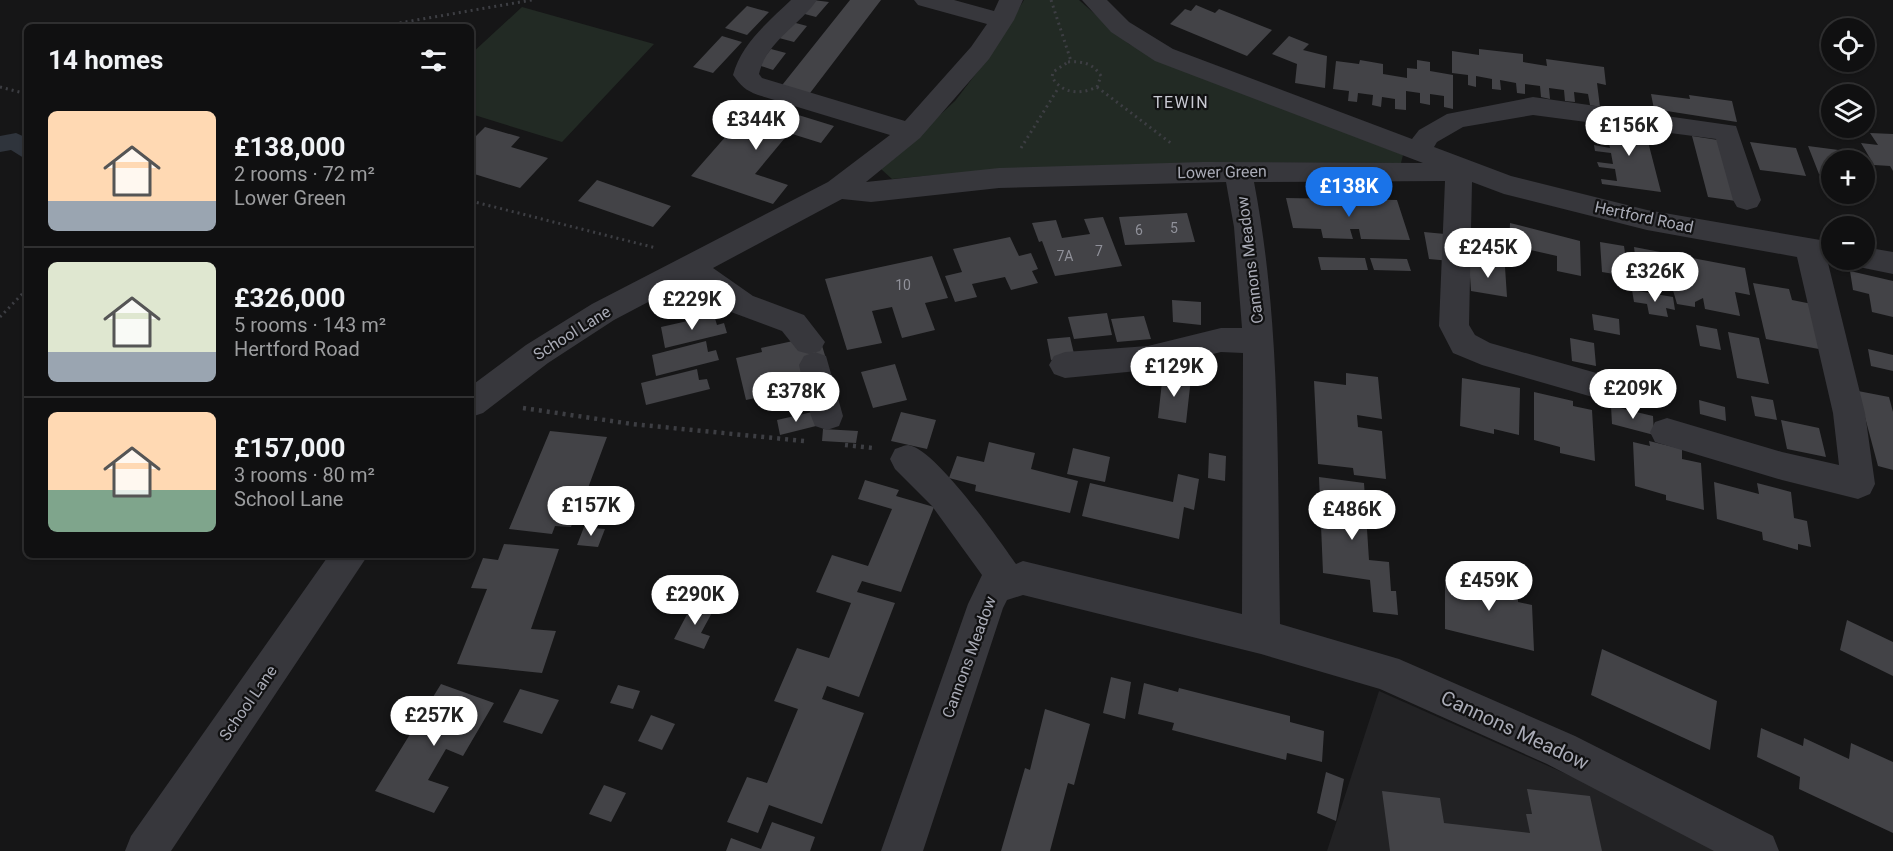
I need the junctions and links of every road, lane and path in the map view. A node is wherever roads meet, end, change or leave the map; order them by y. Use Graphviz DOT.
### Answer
graph roads {
  1 [pos="532,0"];
  2 [pos="805,0"];
  3 [pos="926,0"];
  4 [pos="1051,0"];
  5 [pos="1094,0"];
  6 [pos="1007,10"];
  7 [pos="393,24"];
  8 [pos="1071,61"];
  9 [pos="0,87"];
  10 [pos="1059,87"];
  11 [pos="1097,87"];
  12 [pos="24,93"];
  13 [pos="911,132"];
  14 [pos="1418,151"];
  15 [pos="1459,168"];
  16 [pos="1203,172"];
  17 [pos="1238,172"];
  18 [pos="999,178"];
  19 [pos="838,189"];
  20 [pos="1747,200"];
  21 [pos="474,202"];
  22 [pos="1821,251"];
  23 [pos="1875,260"];
  24 [pos="694,263"];
  25 [pos="1893,263"];
  26 [pos="1824,270"];
  27 [pos="24,293"];
  28 [pos="0,317"];
  29 [pos="1259,341"];
  30 [pos="1065,365"];
  31 [pos="1596,385"];
  32 [pos="474,400"];
  33 [pos="474,401"];
  34 [pos="826,416"];
  35 [pos="1667,432"];
  36 [pos="808,442"];
  37 [pos="844,445"];
  38 [pos="907,459"];
  39 [pos="348,558"];
  40 [pos="1008,581"];
  41 [pos="1261,636"];
  42 [pos="146,851"];
  43 [pos="902,851"];
  44 [pos="1758,851"];
  1 -- 7 [label="path"];
  2 -- 13 [label="street"];
  3 -- 6 [label="street"];
  4 -- 8 [label="path"];
  5 -- 14 [label="street"];
  6 -- 13 [label="street"];
  8 -- 10 [label="path"];
  8 -- 11 [label="path"];
  9 -- 12 [label="path"];
  10 -- 11 [label="path"];
  10 -- 18 [label="path"];
  11 -- 16 [label="path"];
  13 -- 19 [label="street"];
  14 -- 15 [label="street"];
  14 -- 20 [label="street"];
  15 -- 17 [label="street, Lower Green"];
  15 -- 22 [label="street, Hertford Road"];
  15 -- 31 [label="street"];
  16 -- 17 [label="street, Lower Green"];
  16 -- 18 [label="street, Lower Green"];
  17 -- 29 [label="street, Cannons Meadow"];
  18 -- 19 [label="street, Lower Green"];
  19 -- 24 [label="street, School Lane"];
  21 -- 24 [label="path"];
  23 -- 25 [label="street"];
  24 -- 32 [label="street, School Lane"];
  24 -- 34 [label="street"];
  26 -- 35 [label="street"];
  27 -- 28 [label="path"];
  29 -- 30 [label="street"];
  29 -- 41 [label="street, Cannons Meadow"];
  33 -- 36 [label="path"];
  37 -- 38 [label="path"];
  38 -- 40 [label="street"];
  39 -- 42 [label="street, School Lane"];
  40 -- 41 [label="street, Cannons Meadow"];
  40 -- 43 [label="street, Cannons Meadow"];
  41 -- 44 [label="street, Cannons Meadow"];
}
